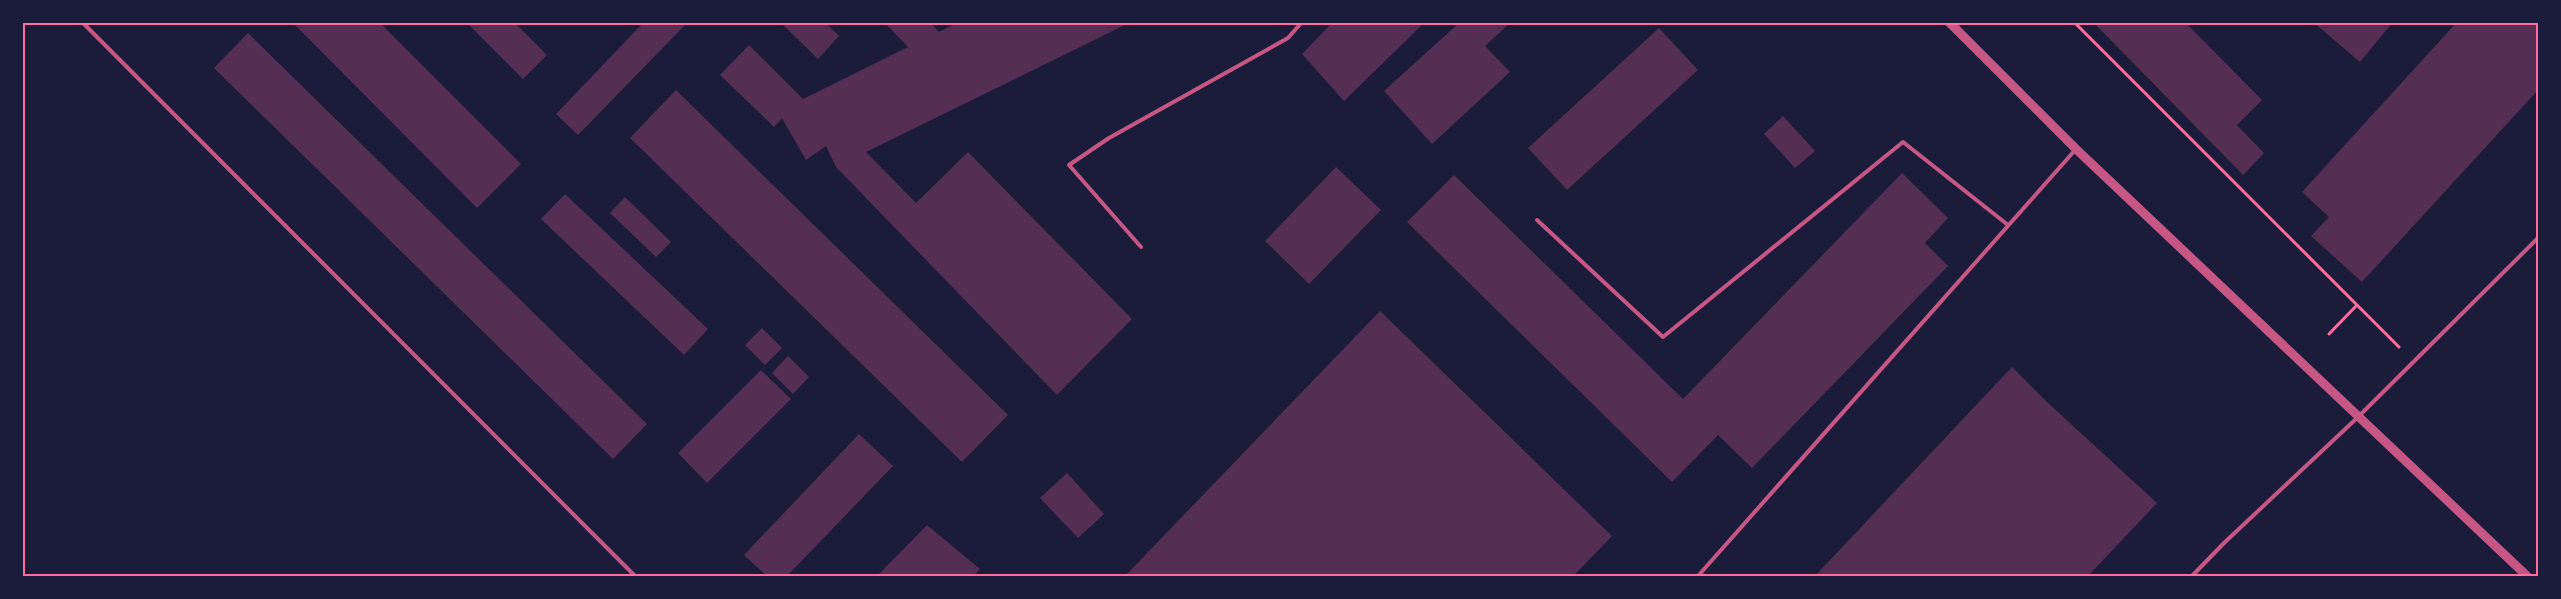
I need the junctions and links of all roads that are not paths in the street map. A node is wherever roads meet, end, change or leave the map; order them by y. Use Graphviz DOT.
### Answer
graph roads {
  1 [pos="82,22"];
  2 [pos="1302,22"];
  3 [pos="1950,22"];
  4 [pos="2076,149"];
  5 [pos="1537,220"];
  6 [pos="2008,226"];
  7 [pos="2538,238"];
  8 [pos="1141,246"];
  9 [pos="2357,418"];
  10 [pos="635,576"];
  11 [pos="1698,576"];
  12 [pos="2192,576"];
  13 [pos="2524,576"];
  1 -- 10 [label="lane"];
  2 -- 8 [label="lane"];
  3 -- 4 [label="street"];
  4 -- 6 [label="lane"];
  4 -- 9 [label="street"];
  5 -- 6 [label="lane"];
  6 -- 11 [label="lane"];
  7 -- 9 [label="lane"];
  9 -- 12 [label="lane"];
  9 -- 13 [label="street"];
}
